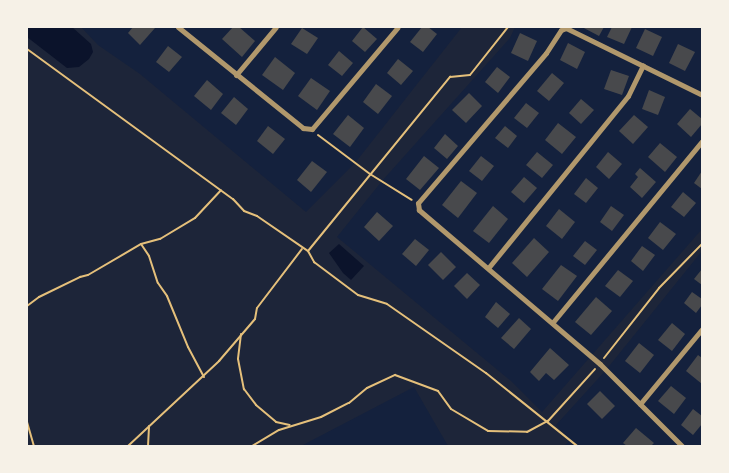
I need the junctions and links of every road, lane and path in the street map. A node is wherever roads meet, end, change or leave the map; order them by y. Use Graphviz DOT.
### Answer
graph roads {
  1 [pos="178,27"];
  2 [pos="276,27"];
  3 [pos="398,27"];
  4 [pos="508,27"];
  5 [pos="27,49"];
  6 [pos="643,65"];
  7 [pos="236,75"];
  8 [pos="702,95"];
  9 [pos="312,129"];
  10 [pos="702,141"];
  11 [pos="370,174"];
  12 [pos="221,190"];
  13 [pos="418,203"];
  14 [pos="141,244"];
  15 [pos="702,244"];
  16 [pos="302,249"];
  17 [pos="308,251"];
  18 [pos="489,267"];
  19 [pos="27,306"];
  20 [pos="553,322"];
  21 [pos="702,329"];
  22 [pos="241,334"];
  23 [pos="600,364"];
  24 [pos="204,377"];
  25 [pos="639,404"];
  26 [pos="548,421"];
  27 [pos="27,422"];
  28 [pos="294,425"];
  29 [pos="149,426"];
  30 [pos="34,446"];
  31 [pos="129,446"];
  32 [pos="148,446"];
  33 [pos="252,446"];
  34 [pos="577,446"];
  35 [pos="682,446"];
  1 -- 7 [label="street"];
  2 -- 7 [label="street"];
  3 -- 9 [label="street"];
  4 -- 11 [label="path"];
  5 -- 12 [label="path"];
  6 -- 8 [label="street"];
  6 -- 13 [label="street"];
  6 -- 18 [label="street"];
  7 -- 9 [label="street"];
  9 -- 11 [label="path"];
  10 -- 20 [label="street"];
  11 -- 13 [label="path"];
  11 -- 17 [label="path"];
  12 -- 14 [label="path"];
  12 -- 16 [label="path"];
  13 -- 18 [label="street"];
  14 -- 19 [label="path"];
  14 -- 24 [label="path"];
  15 -- 23 [label="path"];
  16 -- 17 [label="path"];
  16 -- 22 [label="path"];
  17 -- 26 [label="path"];
  18 -- 20 [label="street"];
  20 -- 23 [label="street"];
  21 -- 25 [label="street"];
  22 -- 24 [label="path"];
  22 -- 28 [label="path"];
  23 -- 25 [label="street"];
  23 -- 26 [label="path"];
  24 -- 29 [label="path"];
  25 -- 35 [label="street"];
  26 -- 28 [label="path"];
  26 -- 34 [label="path"];
  27 -- 30 [label="path"];
  28 -- 33 [label="path"];
  29 -- 31 [label="path"];
  29 -- 32 [label="path"];
}
